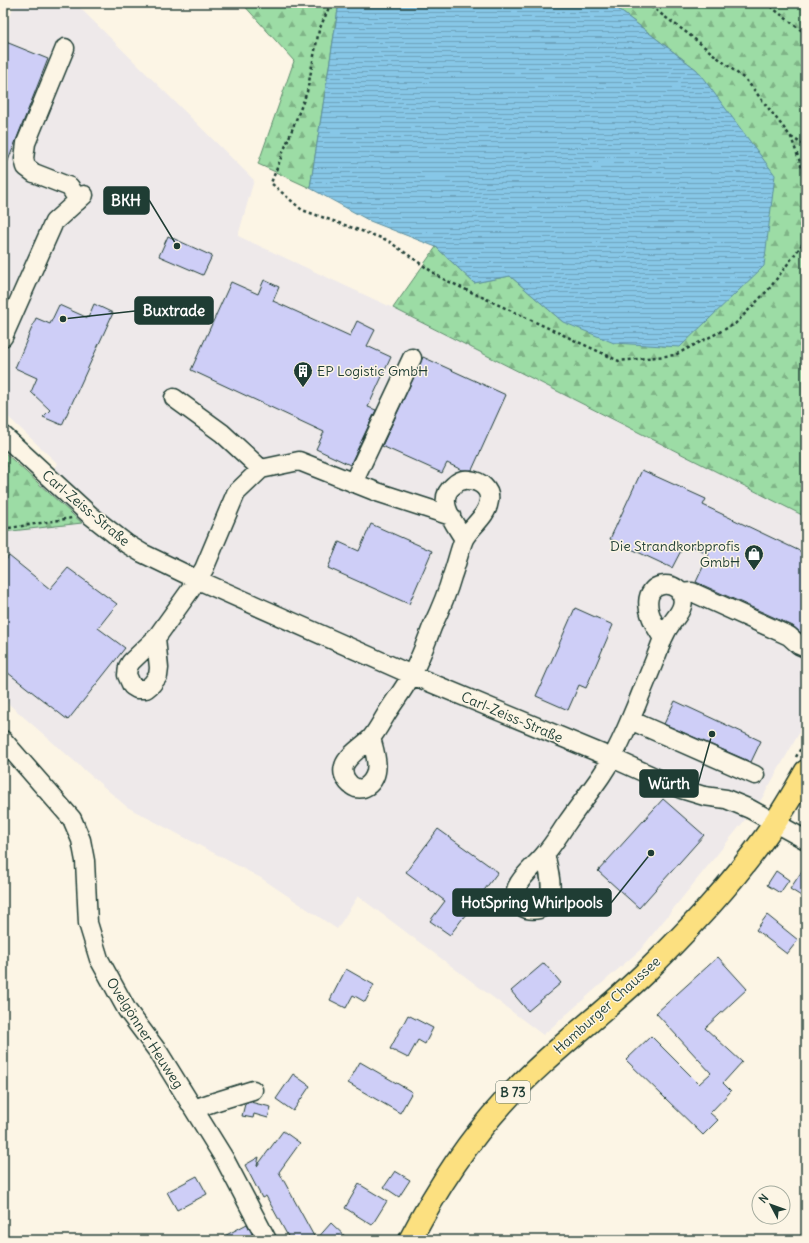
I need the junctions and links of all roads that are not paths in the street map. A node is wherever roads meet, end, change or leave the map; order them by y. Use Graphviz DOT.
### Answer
graph roads {
  1 [pos="65,48"];
  2 [pos="3,337"];
  3 [pos="412,358"];
  4 [pos="174,398"];
  5 [pos="3,435"];
  6 [pos="261,469"];
  7 [pos="353,483"];
  8 [pos="451,516"];
  9 [pos="464,539"];
  10 [pos="198,580"];
  11 [pos="680,593"];
  12 [pos="156,638"];
  13 [pos="663,638"];
  14 [pos="806,648"];
  15 [pos="412,675"];
  16 [pos="630,720"];
  17 [pos="371,738"];
  18 [pos="3,740"];
  19 [pos="612,758"];
  20 [pos="806,771"];
  21 [pos="754,775"];
  22 [pos="775,822"];
  23 [pos="806,840"];
  24 [pos="545,854"];
  25 [pos="253,1090"];
  26 [pos="194,1109"];
  27 [pos="267,1240"];
  28 [pos="410,1240"];
  1 -- 2 [label="street"];
  3 -- 7 [label="street"];
  4 -- 6 [label="street"];
  5 -- 10 [label="street, Carl-Zeiss-Straße"];
  6 -- 7 [label="street"];
  6 -- 10 [label="street"];
  7 -- 8 [label="street"];
  8 -- 9 [label="street"];
  8 -- 9 [label="street"];
  9 -- 15 [label="street"];
  10 -- 12 [label="street"];
  10 -- 15 [label="street, Carl-Zeiss-Straße"];
  11 -- 13 [label="street"];
  11 -- 13 [label="street"];
  11 -- 14 [label="street"];
  13 -- 16 [label="street"];
  15 -- 17 [label="street"];
  15 -- 19 [label="street, Carl-Zeiss-Straße"];
  16 -- 19 [label="street"];
  16 -- 21 [label="street"];
  18 -- 26 [label="street, Ovelgönner Heuweg"];
  19 -- 22 [label="street, Carl-Zeiss-Straße"];
  19 -- 24 [label="street"];
  20 -- 22 [label="main road, Hamburger Chaussee / B 73"];
  22 -- 23 [label="street, Carl-Zeiss-Straße"];
  22 -- 28 [label="main road, Hamburger Chaussee / B 73"];
  25 -- 26 [label="street"];
  26 -- 27 [label="street, Ovelgönner Heuweg"];
}
